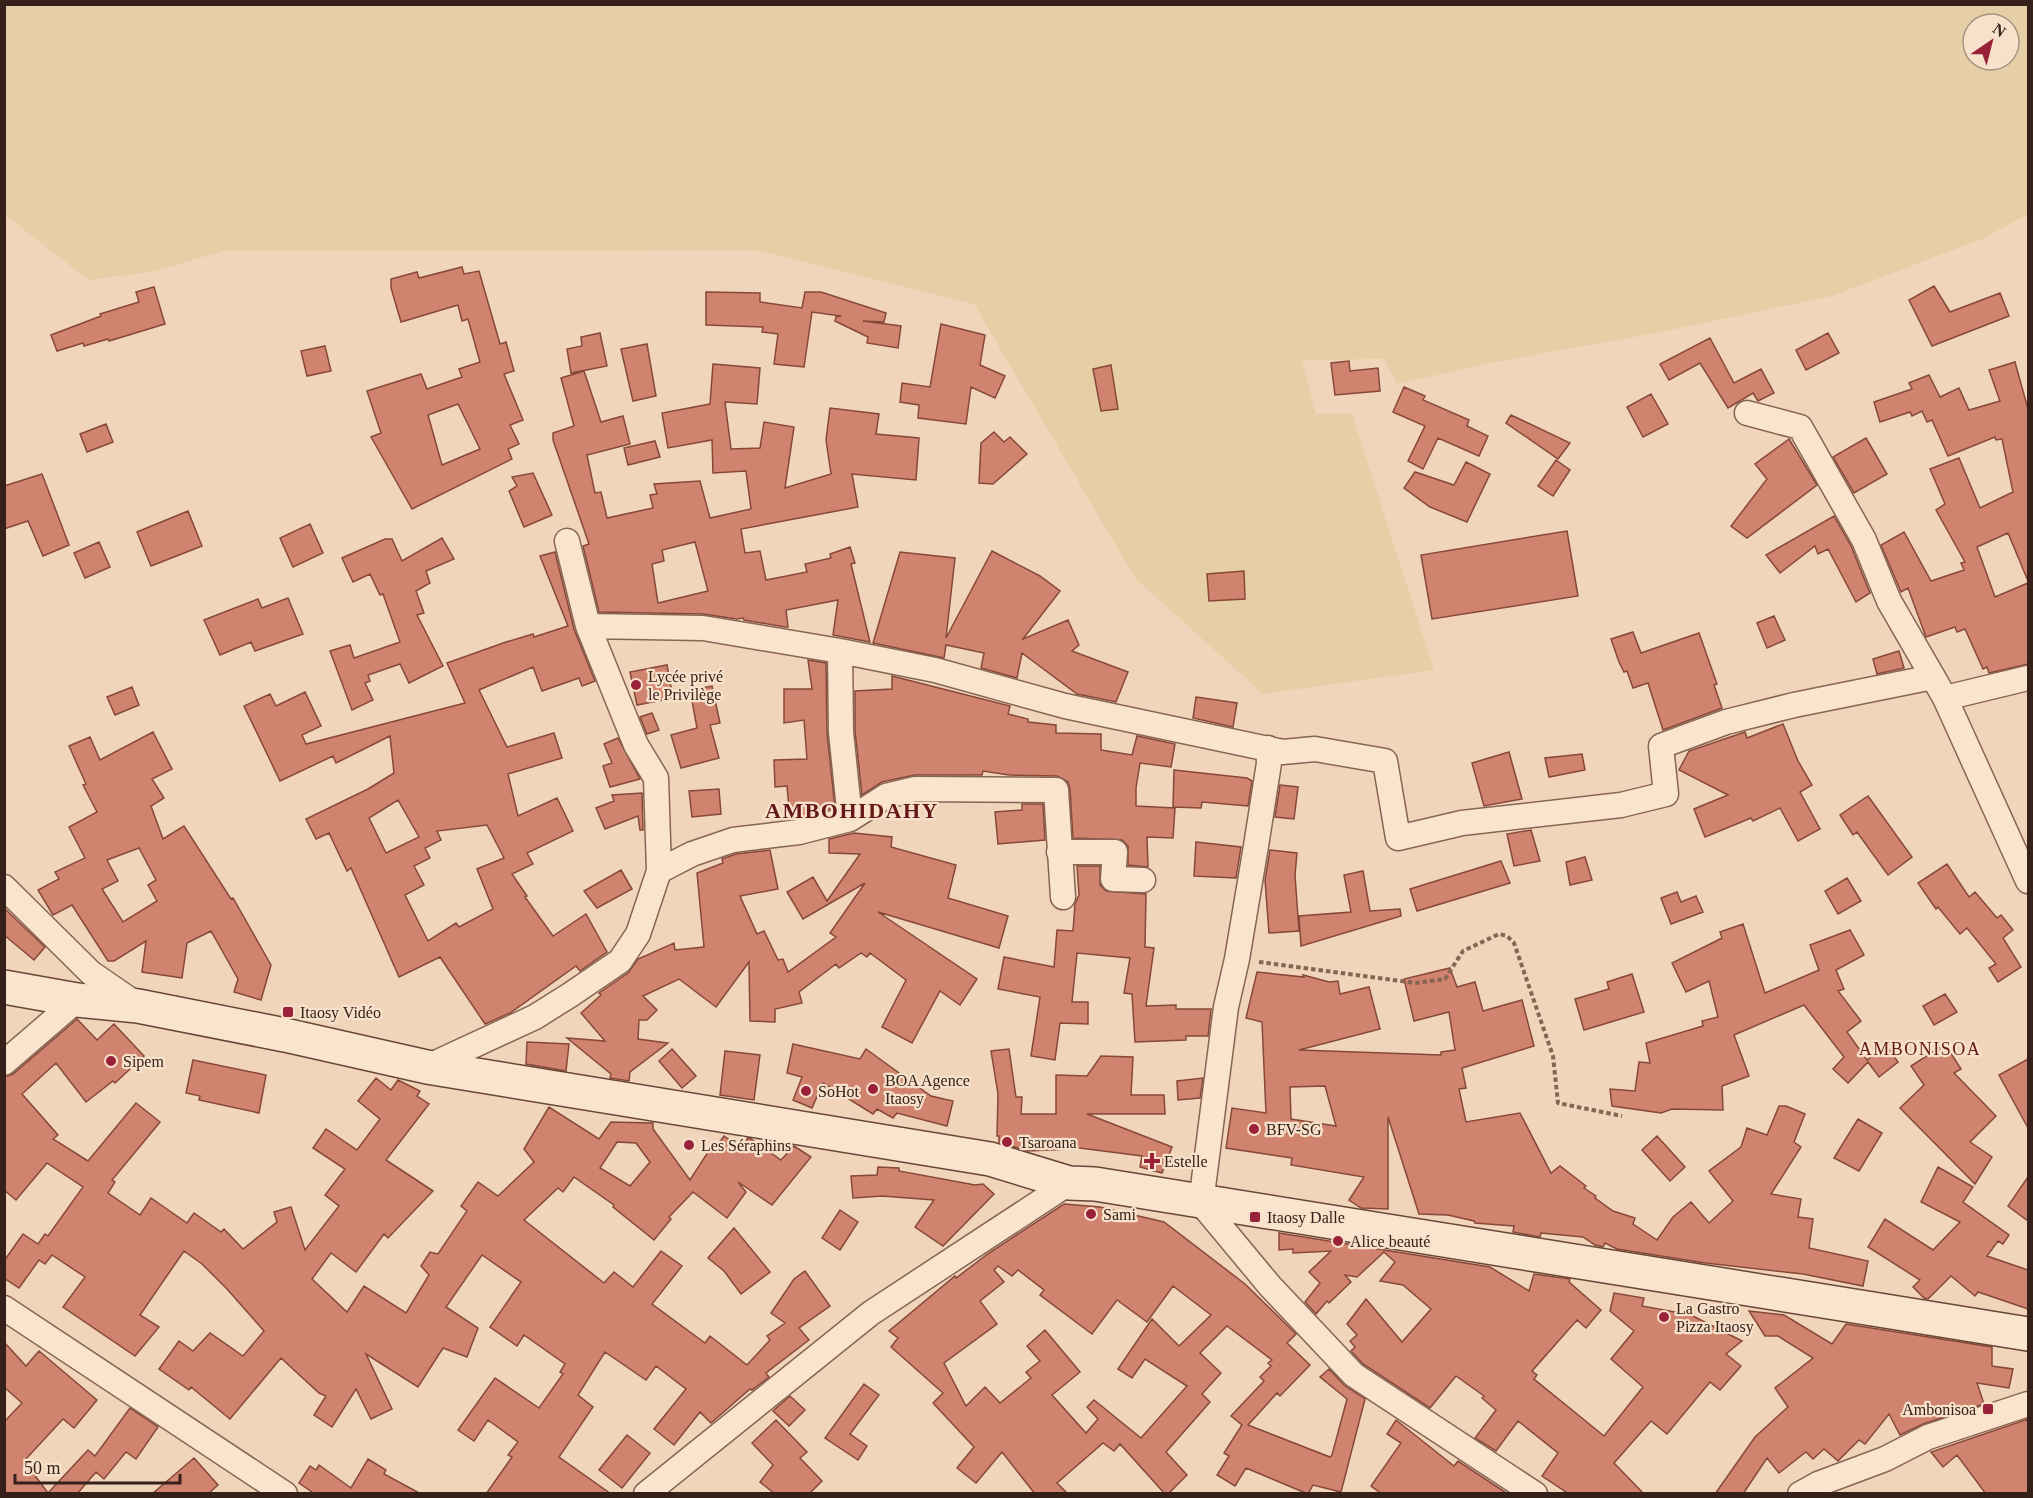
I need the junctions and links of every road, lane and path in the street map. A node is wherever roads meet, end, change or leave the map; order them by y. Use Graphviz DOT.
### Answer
graph roads {
  1 [pos="1747,413"];
  2 [pos="567,541"];
  3 [pos="588,626"];
  4 [pos="840,651"];
  5 [pos="1933,677"];
  6 [pos="2028,678"];
  7 [pos="1945,698"];
  8 [pos="1268,748"];
  9 [pos="850,819"];
  10 [pos="1059,852"];
  11 [pos="659,871"];
  12 [pos="1143,880"];
  13 [pos="2028,880"];
  14 [pos="4,887"];
  15 [pos="1063,897"];
  16 [pos="1237,959"];
  17 [pos="4,987"];
  18 [pos="77,1000"];
  19 [pos="138,1006"];
  20 [pos="4,1063"];
  21 [pos="427,1067"];
  22 [pos="1622,1116"];
  23 [pos="1069,1183"];
  24 [pos="1201,1203"];
  25 [pos="4,1308"];
  26 [pos="2028,1334"];
  27 [pos="2028,1404"];
  28 [pos="285,1494"];
  29 [pos="646,1494"];
  30 [pos="1535,1494"];
  31 [pos="1800,1494"];
  1 -- 5 [label="street"];
  2 -- 3 [label="street"];
  3 -- 4 [label="street"];
  3 -- 11 [label="street"];
  4 -- 8 [label="street"];
  4 -- 9 [label="street"];
  5 -- 7 [label="street"];
  5 -- 8 [label="street"];
  6 -- 7 [label="street"];
  7 -- 13 [label="street"];
  8 -- 16 [label="street"];
  9 -- 10 [label="street"];
  9 -- 11 [label="street"];
  10 -- 12 [label="street"];
  10 -- 15 [label="street"];
  11 -- 21 [label="street"];
  14 -- 19 [label="street"];
  16 -- 22 [label="path"];
  16 -- 24 [label="street"];
  17 -- 18 [label="street"];
  18 -- 19 [label="street"];
  18 -- 20 [label="street"];
  19 -- 21 [label="street"];
  21 -- 23 [label="street"];
  23 -- 24 [label="street"];
  23 -- 29 [label="street"];
  24 -- 26 [label="street"];
  24 -- 30 [label="street"];
  25 -- 28 [label="street"];
  27 -- 31 [label="street"];
}
